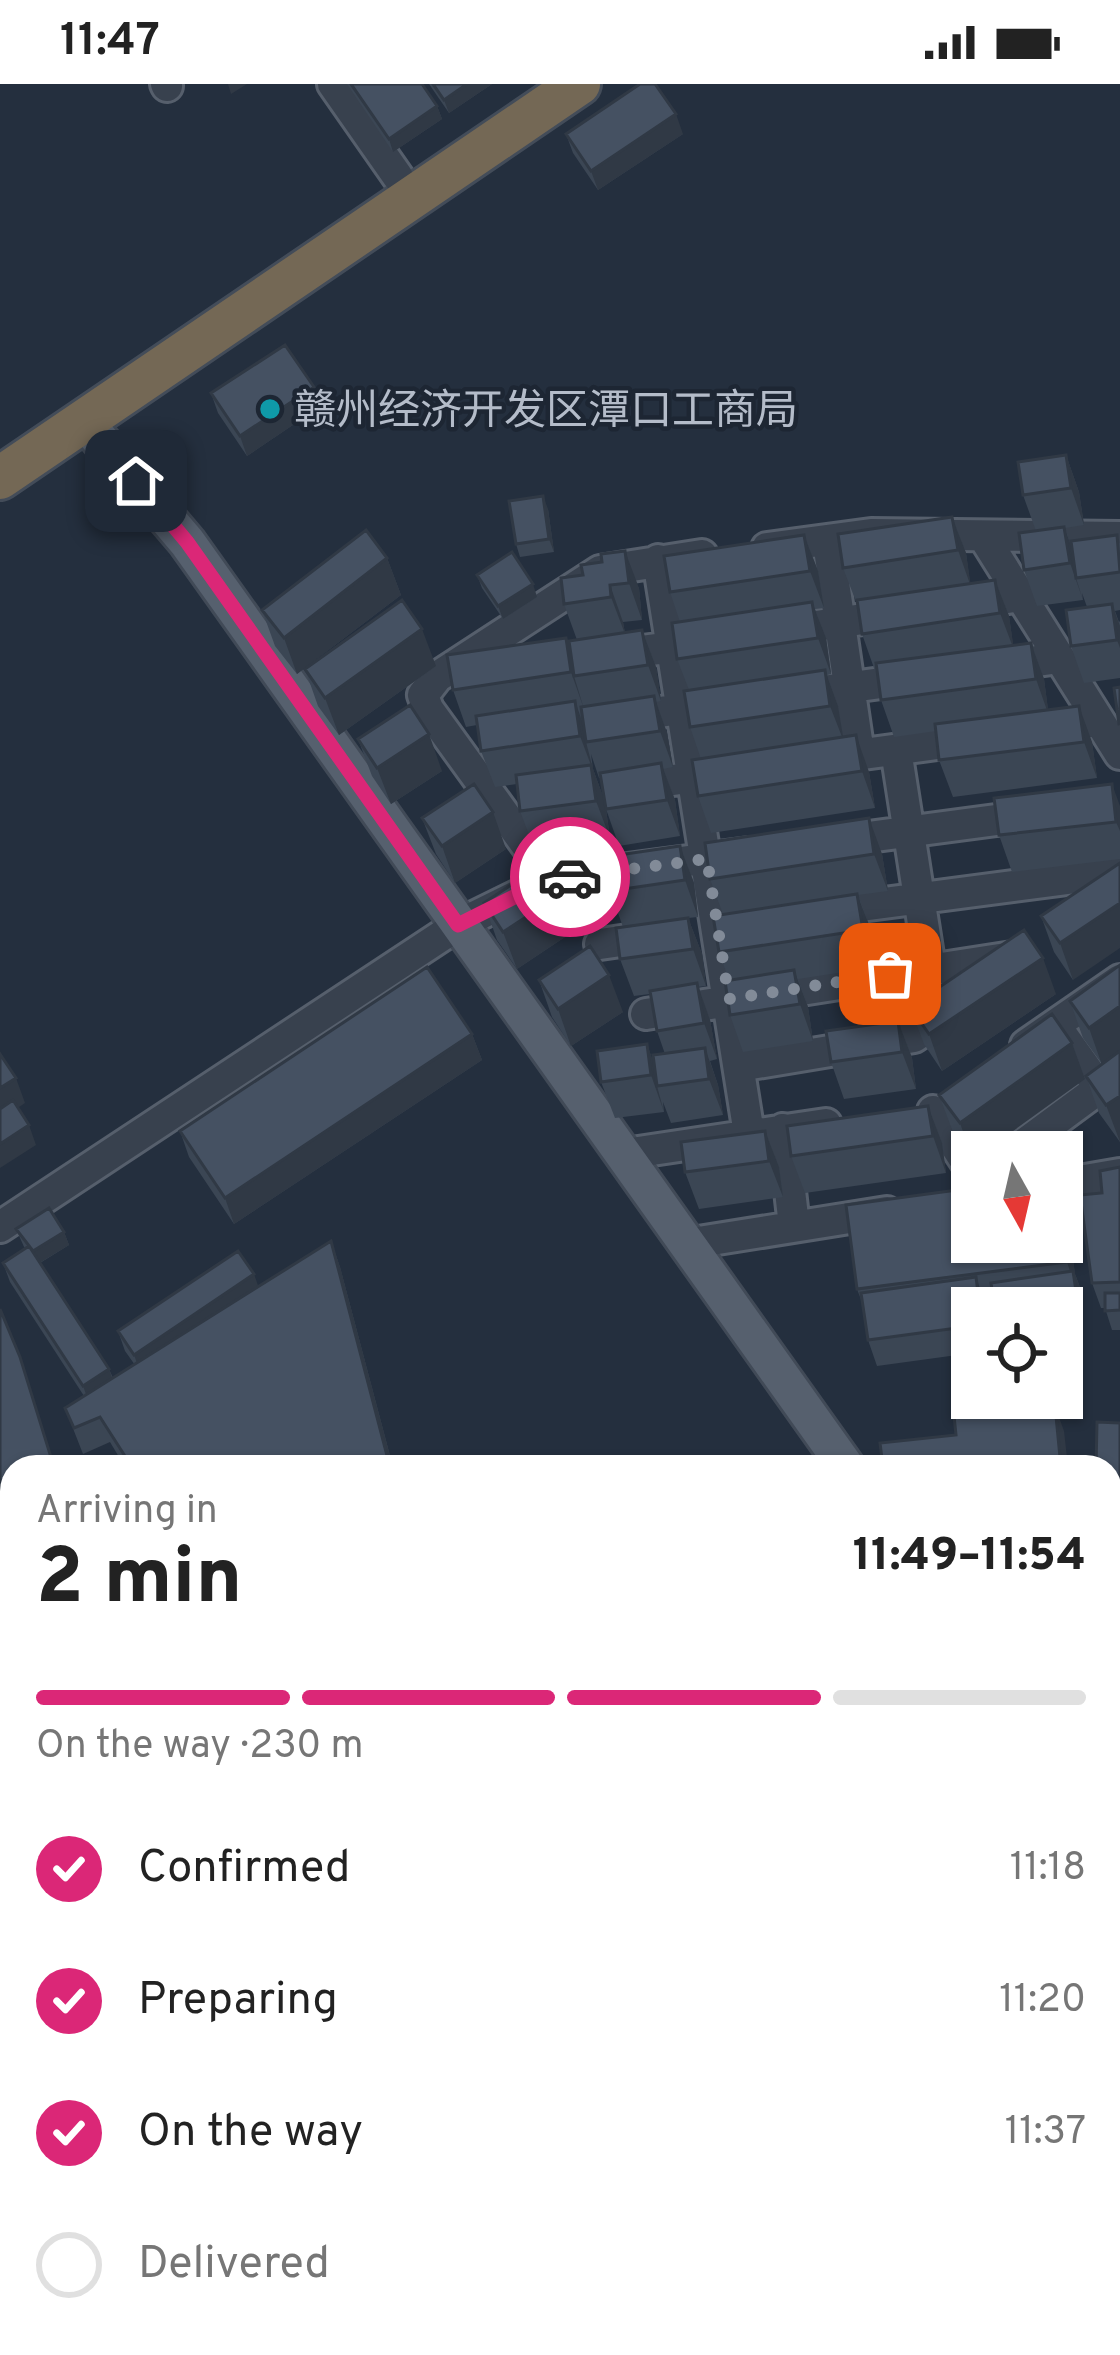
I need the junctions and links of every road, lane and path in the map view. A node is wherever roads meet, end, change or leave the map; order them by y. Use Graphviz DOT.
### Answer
graph roads {
  1 [pos="333,84"];
  2 [pos="561,86"];
  3 [pos="398,177"];
  4 [pos="84,421"];
  5 [pos="0,447"];
  6 [pos="0,478"];
  7 [pos="1120,537"];
  8 [pos="985,538"];
  9 [pos="828,542"];
  10 [pos="658,560"];
  11 [pos="1021,596"];
  12 [pos="839,622"];
  13 [pos="1082,626"];
  14 [pos="1051,645"];
  15 [pos="671,648"];
  16 [pos="578,660"];
  17 [pos="508,669"];
  18 [pos="437,677"];
  19 [pos="849,688"];
  20 [pos="682,708"];
  21 [pos="1103,710"];
  22 [pos="591,722"];
  23 [pos="896,751"];
  24 [pos="859,754"];
  25 [pos="1120,754"];
  26 [pos="693,777"];
  27 [pos="608,789"];
  28 [pos="1073,810"];
  29 [pos="908,831"];
  30 [pos="707,859"];
  31 [pos="1120,872"];
  32 [pos="550,879"];
  33 [pos="919,897"];
  34 [pos="785,917"];
  35 [pos="458,925"];
  36 [pos="729,925"];
  37 [pos="600,944"];
  38 [pos="930,968"];
  39 [pos="1120,980"];
  40 [pos="729,999"];
  41 [pos="646,1014"];
  42 [pos="1054,1024"];
  43 [pos="1003,1061"];
  44 [pos="739,1066"];
  45 [pos="1110,1081"];
  46 [pos="932,1108"];
  47 [pos="848,1121"];
  48 [pos="783,1129"];
  49 [pos="1041,1131"];
  50 [pos="749,1134"];
  51 [pos="951,1138"];
  52 [pos="625,1154"];
  53 [pos="1120,1174"];
  54 [pos="1083,1180"];
  55 [pos="928,1206"];
  56 [pos="794,1226"];
  57 [pos="0,1227"];
  58 [pos="686,1244"];
  59 [pos="837,1455"];
  1 -- 3 [label="street"];
  2 -- 3 [label="highway"];
  2 -- 4 [label="highway"];
  3 -- 5 [label="highway"];
  4 -- 6 [label="highway"];
  4 -- 35 [label="main road"];
  7 -- 8 [label="street"];
  8 -- 9 [label="street"];
  8 -- 11 [label="street"];
  9 -- 10 [label="street"];
  9 -- 12 [label="street"];
  10 -- 15 [label="street"];
  10 -- 18 [label="street"];
  11 -- 12 [label="street"];
  11 -- 14 [label="street"];
  12 -- 15 [label="street"];
  12 -- 19 [label="street"];
  13 -- 14 [label="street"];
  14 -- 19 [label="street"];
  14 -- 21 [label="street"];
  15 -- 16 [label="street"];
  15 -- 20 [label="street"];
  17 -- 18 [label="street"];
  18 -- 32 [label="street"];
  19 -- 20 [label="street"];
  19 -- 24 [label="street"];
  20 -- 22 [label="street"];
  20 -- 26 [label="street"];
  21 -- 23 [label="street"];
  21 -- 25 [label="street"];
  23 -- 24 [label="street"];
  23 -- 29 [label="street"];
  24 -- 26 [label="street"];
  26 -- 27 [label="street"];
  26 -- 30 [label="street"];
  28 -- 29 [label="street"];
  29 -- 30 [label="street"];
  29 -- 33 [label="street"];
  30 -- 32 [label="street"];
  30 -- 36 [label="street"];
  31 -- 33 [label="street"];
  32 -- 35 [label="street"];
  33 -- 34 [label="street"];
  33 -- 38 [label="street"];
  35 -- 52 [label="main road"];
  35 -- 57 [label="street"];
  36 -- 37 [label="street"];
  36 -- 40 [label="street"];
  38 -- 40 [label="street"];
  38 -- 44 [label="street"];
  39 -- 42 [label="street"];
  40 -- 41 [label="street"];
  40 -- 44 [label="street"];
  42 -- 43 [label="street"];
  42 -- 45 [label="street"];
  44 -- 50 [label="street"];
  45 -- 49 [label="street"];
  46 -- 51 [label="street"];
  47 -- 48 [label="street"];
  48 -- 50 [label="street"];
  48 -- 56 [label="street"];
  50 -- 52 [label="street"];
  52 -- 58 [label="main road"];
  53 -- 54 [label="street"];
  55 -- 56 [label="street"];
  56 -- 58 [label="street"];
  58 -- 59 [label="main road"];
}
